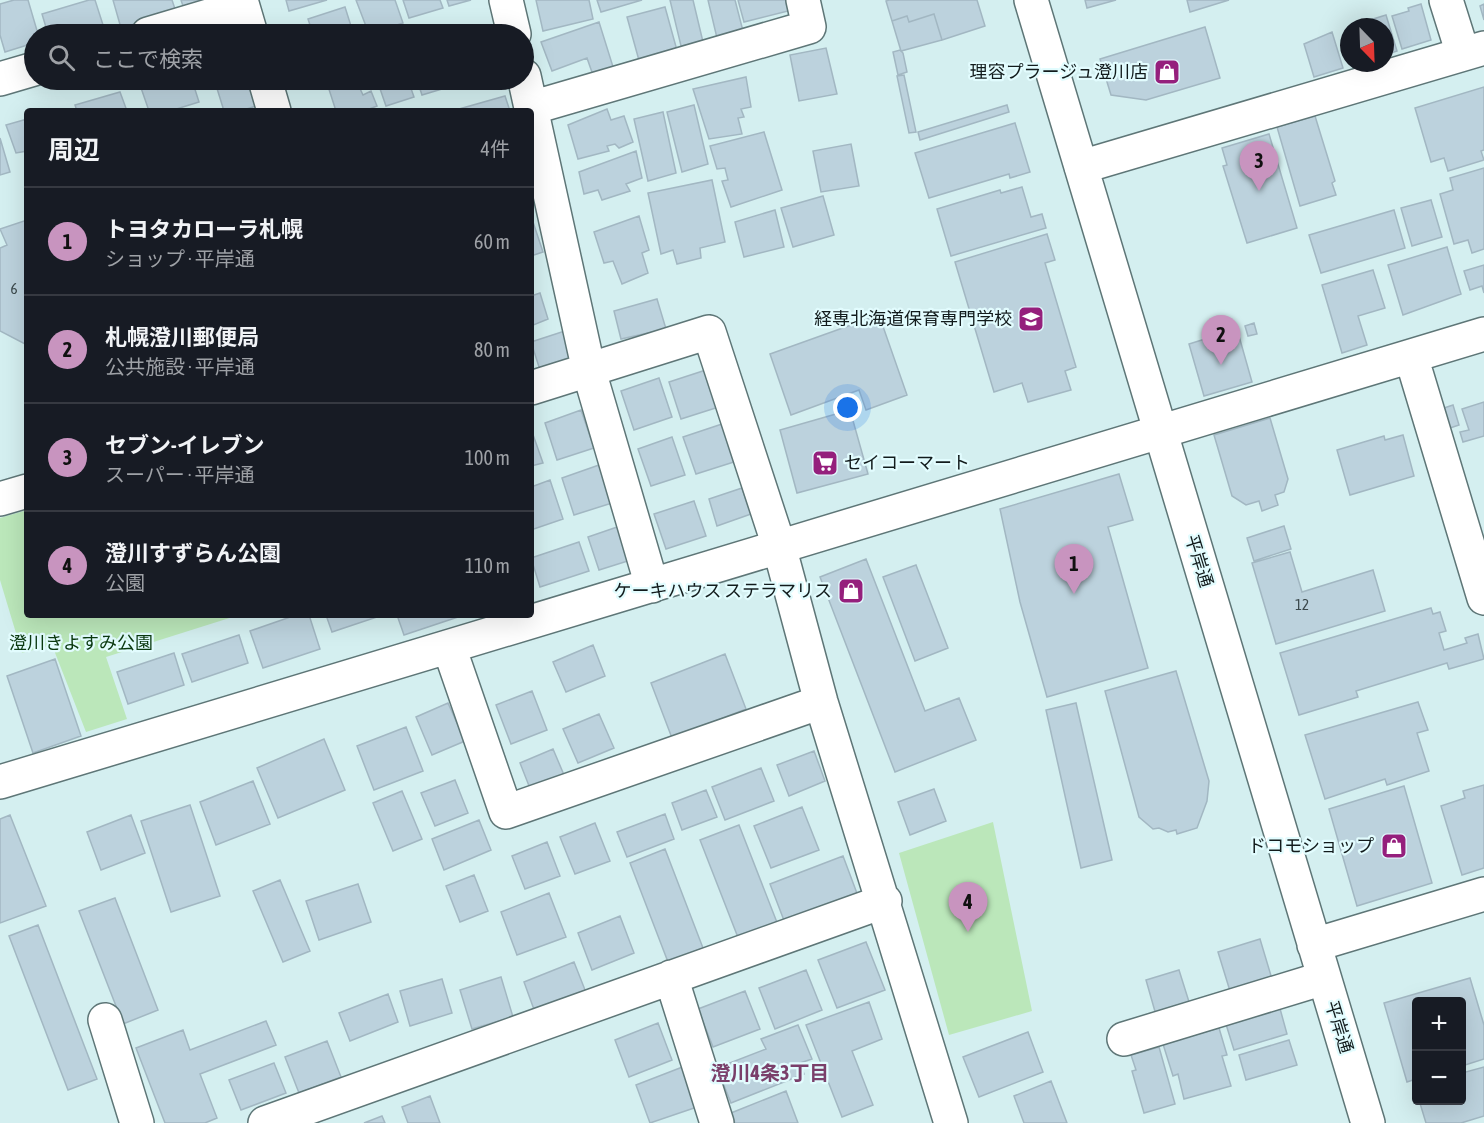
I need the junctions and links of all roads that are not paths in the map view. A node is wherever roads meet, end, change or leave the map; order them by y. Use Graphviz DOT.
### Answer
graph roads {
  1 [pos="506,0"];
  2 [pos="803,0"];
  3 [pos="1030,0"];
  4 [pos="1446,0"];
  5 [pos="245,14"];
  6 [pos="196,24"];
  7 [pos="512,24"];
  8 [pos="1473,51"];
  9 [pos="24,72"];
  10 [pos="0,79"];
  11 [pos="268,90"];
  12 [pos="527,90"];
  13 [pos="273,108"];
  14 [pos="531,108"];
  15 [pos="534,122"];
  16 [pos="1081,167"];
  17 [pos="1484,334"];
  18 [pos="1411,356"];
  19 [pos="589,371"];
  20 [pos="534,387"];
  21 [pos="1161,431"];
  22 [pos="24,491"];
  23 [pos="0,500"];
  24 [pos="778,546"];
  25 [pos="652,586"];
  26 [pos="1484,598"];
  27 [pos="449,647"];
  28 [pos="821,702"];
  29 [pos="0,782"];
  30 [pos="1484,894"];
  31 [pos="885,900"];
  32 [pos="1314,945"];
  33 [pos="671,977"];
  34 [pos="1324,978"];
  35 [pos="105,1020"];
  36 [pos="1124,1039"];
  37 [pos="137,1123"];
  38 [pos="265,1123"];
  39 [pos="717,1123"];
  40 [pos="951,1123"];
  41 [pos="1368,1123"];
  1 -- 7 [label="street"];
  2 -- 14 [label="street"];
  3 -- 16 [label="street, 平岸通"];
  4 -- 8 [label="street"];
  5 -- 6 [label="street"];
  8 -- 16 [label="street"];
  9 -- 10 [label="street"];
  11 -- 13 [label="street"];
  12 -- 14 [label="street"];
  15 -- 19 [label="street"];
  16 -- 21 [label="street, 平岸通"];
  17 -- 18 [label="street"];
  18 -- 21 [label="street"];
  18 -- 26 [label="street"];
  19 -- 20 [label="street"];
  19 -- 24 [label="street"];
  19 -- 25 [label="street"];
  21 -- 24 [label="street"];
  21 -- 32 [label="street, 平岸通"];
  22 -- 23 [label="street"];
  24 -- 25 [label="street"];
  24 -- 28 [label="street"];
  25 -- 27 [label="street"];
  27 -- 28 [label="street"];
  27 -- 29 [label="street"];
  28 -- 31 [label="street"];
  30 -- 32 [label="street"];
  31 -- 33 [label="street"];
  31 -- 40 [label="street"];
  32 -- 34 [label="street, 平岸通"];
  33 -- 38 [label="street"];
  33 -- 39 [label="street"];
  34 -- 36 [label="street"];
  34 -- 41 [label="street, 平岸通"];
  35 -- 37 [label="street"];
}
